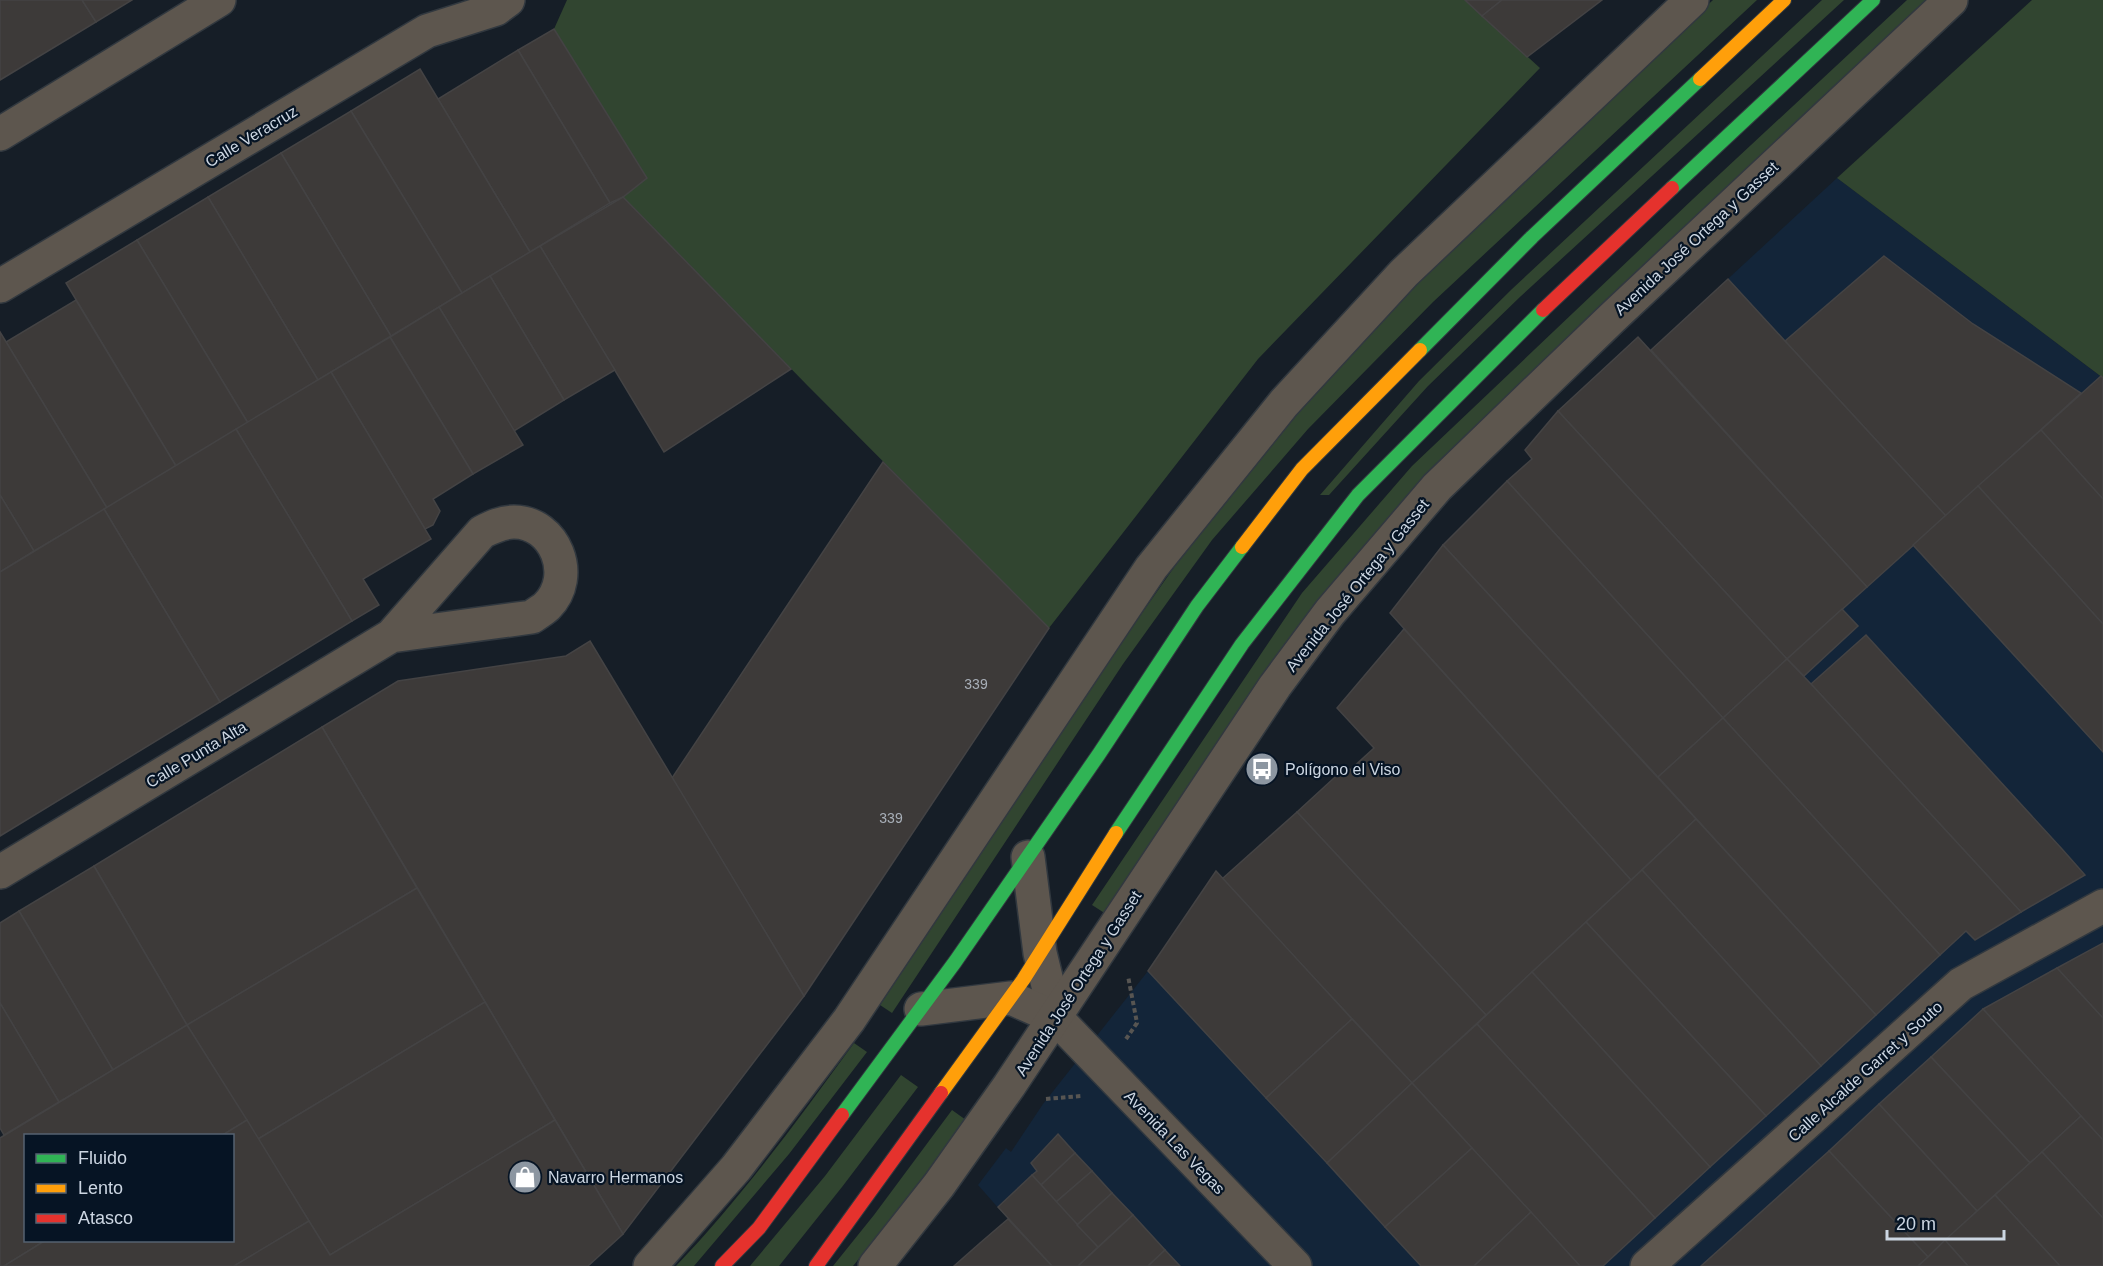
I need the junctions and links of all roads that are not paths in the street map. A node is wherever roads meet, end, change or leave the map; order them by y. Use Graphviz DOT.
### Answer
graph roads {
  1 [pos="219,0"];
  2 [pos="507,0"];
  3 [pos="1692,0"];
  4 [pos="1784,0"];
  5 [pos="1873,0"];
  6 [pos="1951,0"];
  7 [pos="1662,14"];
  8 [pos="0,134"];
  9 [pos="0,286"];
  10 [pos="391,636"];
  11 [pos="1028,857"];
  12 [pos="0,872"];
  13 [pos="2103,906"];
  14 [pos="1040,953"];
  15 [pos="1011,998"];
  16 [pos="921,1009"];
  17 [pos="1056,1018"];
  18 [pos="650,1266"];
  19 [pos="722,1266"];
  20 [pos="816,1266"];
  21 [pos="875,1266"];
  22 [pos="1295,1266"];
  23 [pos="1647,1266"];
  1 -- 8 [label="street"];
  2 -- 9 [label="street, Calle Veracruz"];
  3 -- 7 [label="street"];
  4 -- 11 [label="main road"];
  5 -- 14 [label="main road"];
  6 -- 17 [label="street, Avenida José Ortega y Gasset"];
  7 -- 18 [label="street"];
  10 -- 10 [label="street, Calle Punta Alta"];
  10 -- 12 [label="street, Calle Punta Alta"];
  11 -- 14 [label="street"];
  11 -- 16 [label="main road"];
  13 -- 23 [label="street, Calle Alcalde Garret y Souto"];
  14 -- 15 [label="main road"];
  14 -- 17 [label="street"];
  15 -- 16 [label="street"];
  15 -- 17 [label="street"];
  15 -- 20 [label="main road"];
  16 -- 19 [label="main road"];
  17 -- 21 [label="street, Avenida José Ortega y Gasset"];
  17 -- 22 [label="street, Avenida Las Vegas"];
}
